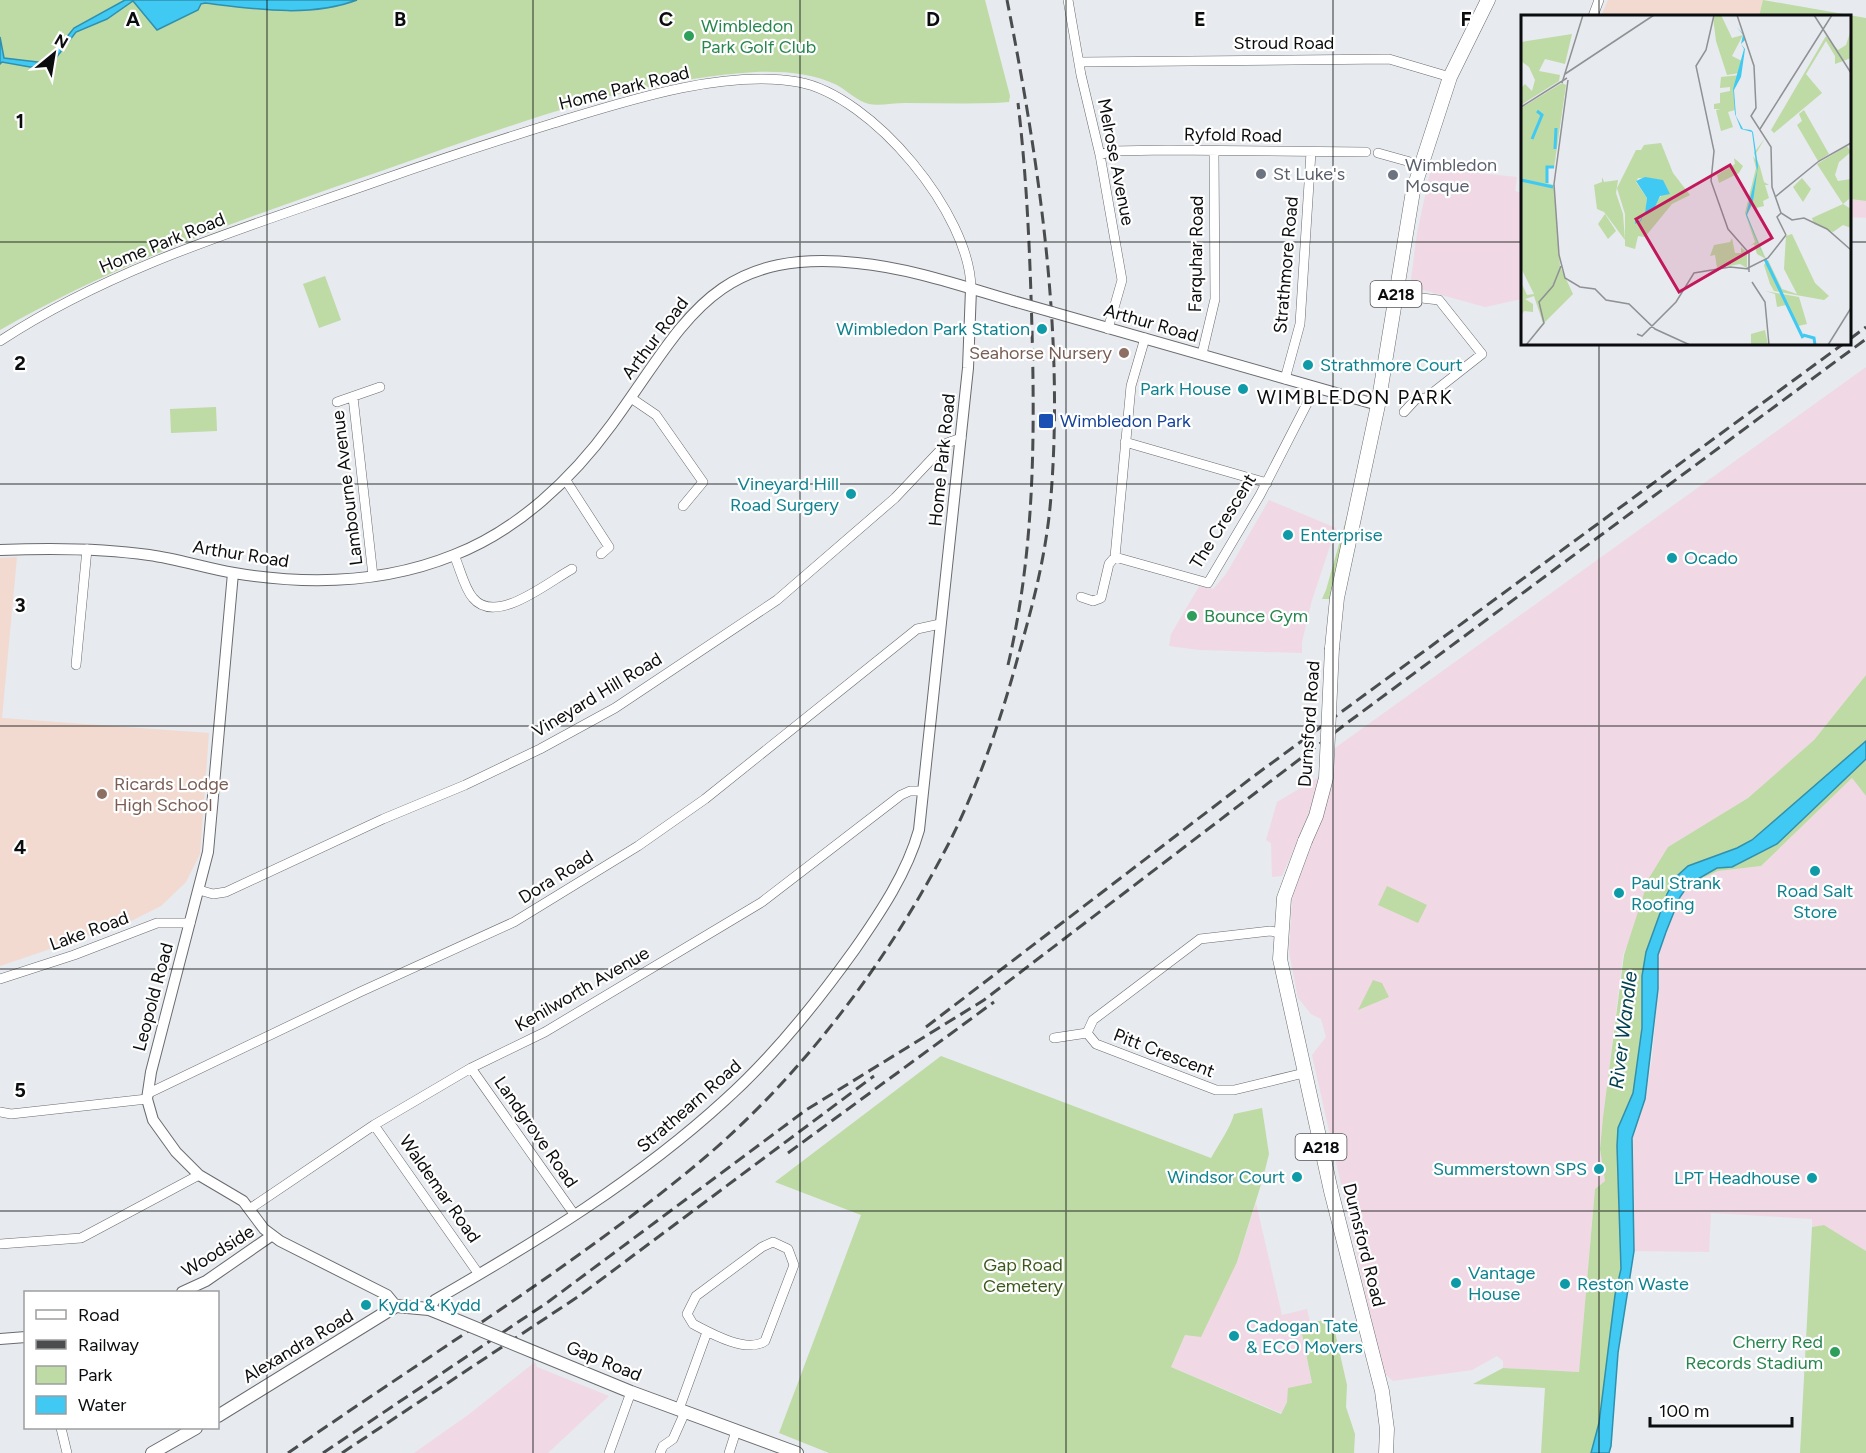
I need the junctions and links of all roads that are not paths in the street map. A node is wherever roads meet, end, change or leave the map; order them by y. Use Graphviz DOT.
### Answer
graph roads {
  1 [pos="1068,0"];
  2 [pos="1488,0"];
  3 [pos="1599,0"];
  4 [pos="1593,15"];
  5 [pos="1080,62"];
  6 [pos="1450,77"];
  7 [pos="1214,152"];
  8 [pos="1311,152"];
  9 [pos="1366,152"];
  10 [pos="1378,153"];
  11 [pos="1100,155"];
  12 [pos="1421,165"];
  13 [pos="971,289"];
  14 [pos="1395,295"];
  15 [pos="1108,328"];
  16 [pos="1145,338"];
  17 [pos="0,341"];
  18 [pos="1202,354"];
  19 [pos="1285,379"];
  20 [pos="381,387"];
  21 [pos="1315,388"];
  22 [pos="353,397"];
  23 [pos="631,398"];
  24 [pos="337,402"];
  25 [pos="1378,405"];
  26 [pos="1404,412"];
  27 [pos="961,438"];
  28 [pos="1125,442"];
  29 [pos="565,479"];
  30 [pos="1267,483"];
  31 [pos="683,506"];
  32 [pos="87,549"];
  33 [pos="0,550"];
  34 [pos="601,554"];
  35 [pos="454,555"];
  36 [pos="1115,557"];
  37 [pos="556,565"];
  38 [pos="572,569"];
  39 [pos="232,573"];
  40 [pos="562,574"];
  41 [pos="373,576"];
  42 [pos="1081,597"];
  43 [pos="940,624"];
  44 [pos="76,665"];
  45 [pos="922,791"];
  46 [pos="199,890"];
  47 [pos="190,923"];
  48 [pos="1280,933"];
  49 [pos="0,979"];
  50 [pos="1087,1033"];
  51 [pos="1054,1038"];
  52 [pos="471,1068"];
  53 [pos="1304,1073"];
  54 [pos="148,1096"];
  55 [pos="0,1112"];
  56 [pos="374,1125"];
  57 [pos="199,1175"];
  58 [pos="250,1208"];
  59 [pos="574,1214"];
  60 [pos="272,1236"];
  61 [pos="0,1244"];
  62 [pos="478,1273"];
  63 [pos="186,1291"];
  64 [pos="396,1306"];
  65 [pos="429,1309"];
  66 [pos="707,1332"];
  67 [pos="24,1337"];
  68 [pos="0,1339"];
  69 [pos="631,1392"];
  70 [pos="682,1410"];
  71 [pos="219,1415"];
  72 [pos="61,1429"];
  73 [pos="194,1429"];
  74 [pos="736,1431"];
  75 [pos="661,1449"];
  76 [pos="67,1453"];
  77 [pos="152,1453"];
  78 [pos="609,1453"];
  79 [pos="729,1453"];
  80 [pos="797,1453"];
  81 [pos="1386,1453"];
  1 -- 5 [label="street, Melrose Avenue"];
  2 -- 6 [label="main road, Durnsford Road / A218"];
  3 -- 4 [label="street"];
  5 -- 6 [label="street, Stroud Road"];
  5 -- 11 [label="street, Melrose Avenue"];
  6 -- 12 [label="main road, Durnsford Road / A218"];
  7 -- 8 [label="street, Ryfold Road"];
  7 -- 11 [label="street, Ryfold Road"];
  7 -- 18 [label="street, Farquhar Road"];
  8 -- 9 [label="street, Ryfold Road"];
  8 -- 19 [label="street, Strathmore Road"];
  10 -- 12 [label="street"];
  11 -- 15 [label="street, Melrose Avenue"];
  12 -- 14 [label="main road, Durnsford Road / A218"];
  13 -- 15 [label="street, Arthur Road, bridge"];
  13 -- 17 [label="street, Home Park Road"];
  13 -- 23 [label="street, Arthur Road"];
  13 -- 27 [label="street, Home Park Road"];
  14 -- 25 [label="main road, Durnsford Road / A218"];
  14 -- 26 [label="street"];
  15 -- 16 [label="street, Arthur Road"];
  16 -- 18 [label="street, Arthur Road"];
  16 -- 28 [label="street"];
  18 -- 19 [label="street, Arthur Road"];
  19 -- 21 [label="street, Arthur Road"];
  20 -- 22 [label="street, Lambourne Avenue"];
  21 -- 25 [label="street, Arthur Road"];
  21 -- 30 [label="street, The Crescent"];
  22 -- 24 [label="street, Lambourne Avenue"];
  22 -- 41 [label="street, Lambourne Avenue"];
  23 -- 29 [label="street, Arthur Road"];
  23 -- 31 [label="street"];
  25 -- 48 [label="main road, Durnsford Road / A218, bridge"];
  27 -- 43 [label="street, Home Park Road"];
  27 -- 46 [label="street, Vineyard Hill Road"];
  28 -- 30 [label="street"];
  28 -- 36 [label="street"];
  29 -- 34 [label="street"];
  29 -- 35 [label="street, Arthur Road"];
  30 -- 36 [label="street, The Crescent"];
  32 -- 33 [label="street, Arthur Road"];
  32 -- 39 [label="street, Arthur Road"];
  32 -- 44 [label="street"];
  35 -- 40 [label="street"];
  35 -- 41 [label="street, Arthur Road"];
  36 -- 42 [label="street"];
  37 -- 40 [label="street"];
  38 -- 40 [label="street"];
  39 -- 41 [label="street, Arthur Road"];
  39 -- 46 [label="street, Leopold Road"];
  43 -- 45 [label="street, Home Park Road"];
  43 -- 54 [label="street, Dora Road"];
  45 -- 52 [label="street, Kenilworth Avenue"];
  45 -- 59 [label="street, Strathearn Road"];
  46 -- 47 [label="street, Leopold Road"];
  47 -- 49 [label="street, Lake Road"];
  47 -- 54 [label="street, Leopold Road"];
  48 -- 50 [label="street, Pitt Crescent"];
  48 -- 53 [label="main road, Durnsford Road / A218"];
  50 -- 51 [label="street, Pitt Crescent"];
  50 -- 53 [label="street, Pitt Crescent"];
  52 -- 56 [label="street, Kenilworth Avenue"];
  52 -- 59 [label="street, Landgrove Road"];
  53 -- 81 [label="main road, Durnsford Road / A218"];
  54 -- 55 [label="street, Dora Road"];
  54 -- 57 [label="street, Leopold Road"];
  56 -- 58 [label="street, Kenilworth Avenue"];
  56 -- 62 [label="street, Waldemar Road"];
  57 -- 58 [label="street, Leopold Road"];
  57 -- 61 [label="street"];
  58 -- 60 [label="street, Leopold Road"];
  59 -- 62 [label="street, Strathearn Road"];
  60 -- 63 [label="street, Woodside"];
  60 -- 64 [label="street, Leopold Road"];
  62 -- 65 [label="street, Strathearn Road"];
  64 -- 65 [label="main road, Gap Road"];
  64 -- 71 [label="main road, Alexandra Road"];
  65 -- 69 [label="main road, Gap Road, bridge"];
  66 -- 66 [label="street"];
  66 -- 70 [label="street"];
  67 -- 68 [label="street"];
  69 -- 70 [label="main road, Gap Road"];
  69 -- 78 [label="street"];
  70 -- 74 [label="main road, Gap Road"];
  70 -- 75 [label="street"];
  72 -- 76 [label="street"];
  73 -- 77 [label="main road"];
  74 -- 79 [label="street"];
  74 -- 80 [label="main road, Gap Road"];
}
